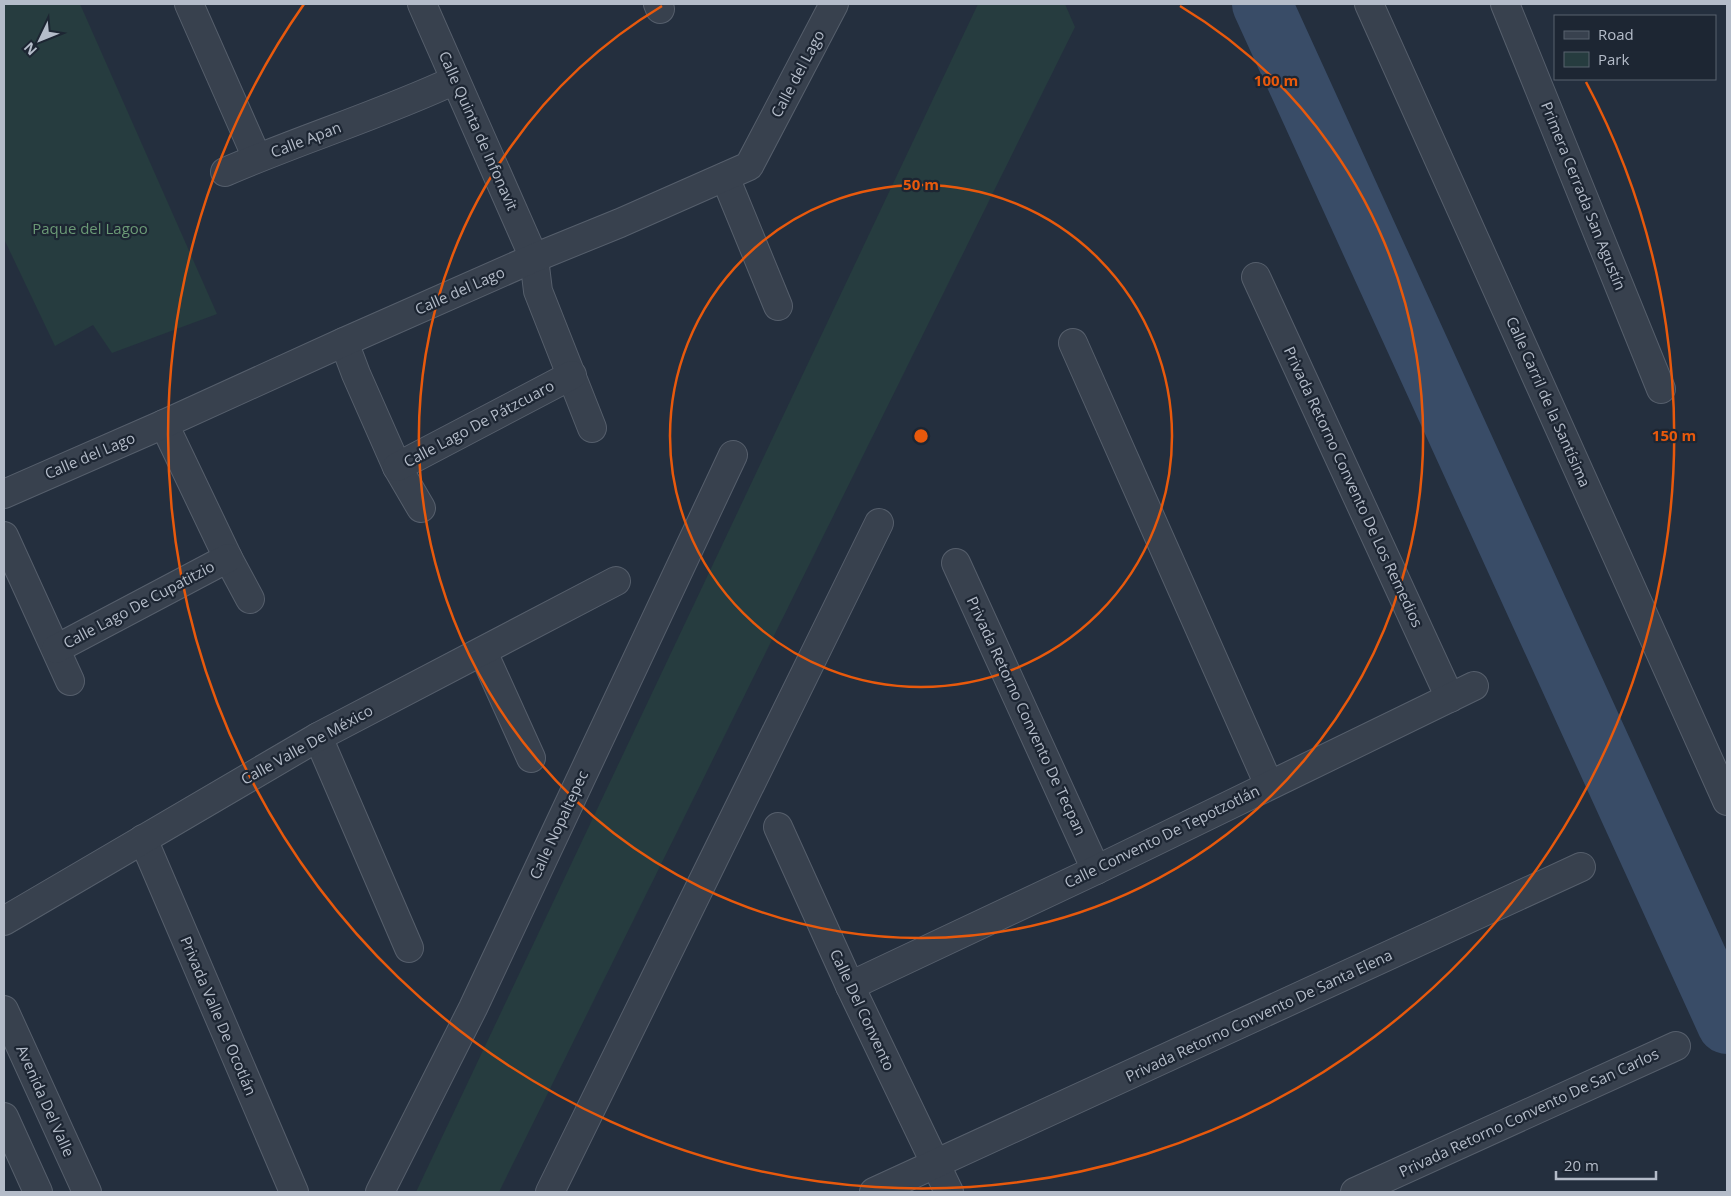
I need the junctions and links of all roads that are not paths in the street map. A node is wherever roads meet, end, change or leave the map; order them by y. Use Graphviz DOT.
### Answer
graph roads {
  1 [pos="189,4"];
  2 [pos="422,4"];
  3 [pos="834,4"];
  4 [pos="1369,4"];
  5 [pos="1505,4"];
  6 [pos="456,80"];
  7 [pos="257,158"];
  8 [pos="225,172"];
  9 [pos="725,177"];
  10 [pos="534,258"];
  11 [pos="1256,277"];
  12 [pos="778,306"];
  13 [pos="344,342"];
  14 [pos="1073,343"];
  15 [pos="572,375"];
  16 [pos="1661,389"];
  17 [pos="164,424"];
  18 [pos="592,428"];
  19 [pos="733,455"];
  20 [pos="397,467"];
  21 [pos="4,494"];
  22 [pos="421,508"];
  23 [pos="879,523"];
  24 [pos="4,536"];
  25 [pos="228,558"];
  26 [pos="956,563"];
  27 [pos="616,581"];
  28 [pos="250,599"];
  29 [pos="56,649"];
  30 [pos="483,652"];
  31 [pos="70,681"];
  32 [pos="1474,686"];
  33 [pos="1450,698"];
  34 [pos="318,736"];
  35 [pos="531,758"];
  36 [pos="1269,785"];
  37 [pos="1727,801"];
  38 [pos="778,827"];
  39 [pos="143,839"];
  40 [pos="1581,867"];
  41 [pos="1096,870"];
  42 [pos="4,921"];
  43 [pos="409,948"];
  44 [pos="850,986"];
  45 [pos="4,1010"];
  46 [pos="1676,1046"];
  47 [pos="4,1117"];
  48 [pos="936,1163"];
  49 [pos="38,1192"];
  50 [pos="87,1192"];
  51 [pos="294,1192"];
  52 [pos="380,1192"];
  53 [pos="550,1192"];
  54 [pos="874,1192"];
  55 [pos="949,1192"];
  56 [pos="1355,1192"];
  1 -- 7 [label="street, Calle Apan"];
  2 -- 6 [label="street, Calle Quinta de Infonavit"];
  3 -- 9 [label="street, Calle del Lago"];
  4 -- 37 [label="street, Calle Carril de la Santísima"];
  5 -- 16 [label="street, Primera Cerrada San Agustín"];
  6 -- 7 [label="street, Calle Apan"];
  6 -- 10 [label="street, Calle Quinta de Infonavit"];
  7 -- 8 [label="street"];
  9 -- 10 [label="street, Calle del Lago"];
  9 -- 12 [label="street"];
  10 -- 13 [label="street, Calle del Lago"];
  10 -- 15 [label="street, Calle Lago De Pátzcuaro"];
  11 -- 33 [label="street, Privada Retorno Convento De Los Remedios"];
  13 -- 17 [label="street, Calle del Lago"];
  13 -- 20 [label="street, Calle Lago De Pátzcuaro"];
  14 -- 36 [label="street"];
  15 -- 18 [label="street"];
  15 -- 20 [label="street, Calle Lago De Pátzcuaro"];
  17 -- 21 [label="street, Calle del Lago"];
  17 -- 25 [label="street, Calle Lago De Cupatitzio"];
  19 -- 52 [label="street, Calle Nopaltepec"];
  20 -- 22 [label="street"];
  23 -- 53 [label="street"];
  24 -- 29 [label="street, Calle Lago De Cupatitzio"];
  25 -- 28 [label="street"];
  25 -- 29 [label="street, Calle Lago De Cupatitzio"];
  26 -- 41 [label="street, Privada Retorno Convento De Tecpan"];
  27 -- 30 [label="street, Calle Valle De México"];
  29 -- 31 [label="street"];
  30 -- 34 [label="street, Calle Valle De México"];
  30 -- 35 [label="street"];
  32 -- 33 [label="street, Calle Convento De Tepotzotlán"];
  33 -- 36 [label="street, Calle Convento De Tepotzotlán"];
  34 -- 39 [label="street, Calle Valle De México"];
  34 -- 43 [label="street"];
  36 -- 41 [label="street, Calle Convento De Tepotzotlán"];
  38 -- 44 [label="street, Calle Del Convento"];
  39 -- 42 [label="street, Calle Valle De México"];
  39 -- 51 [label="street, Privada Valle De Ocotlán"];
  40 -- 48 [label="street, Privada Retorno Convento De Santa Elena"];
  41 -- 44 [label="street, Calle Convento De Tepotzotlán"];
  44 -- 48 [label="street, Calle Del Convento"];
  45 -- 50 [label="street, Avenida Del Valle"];
  46 -- 56 [label="street, Privada Retorno Convento De San Carlos"];
  47 -- 49 [label="street"];
  48 -- 54 [label="street, Privada Retorno Convento De Santa Elena"];
  48 -- 55 [label="street, Calle Del Convento"];
}
